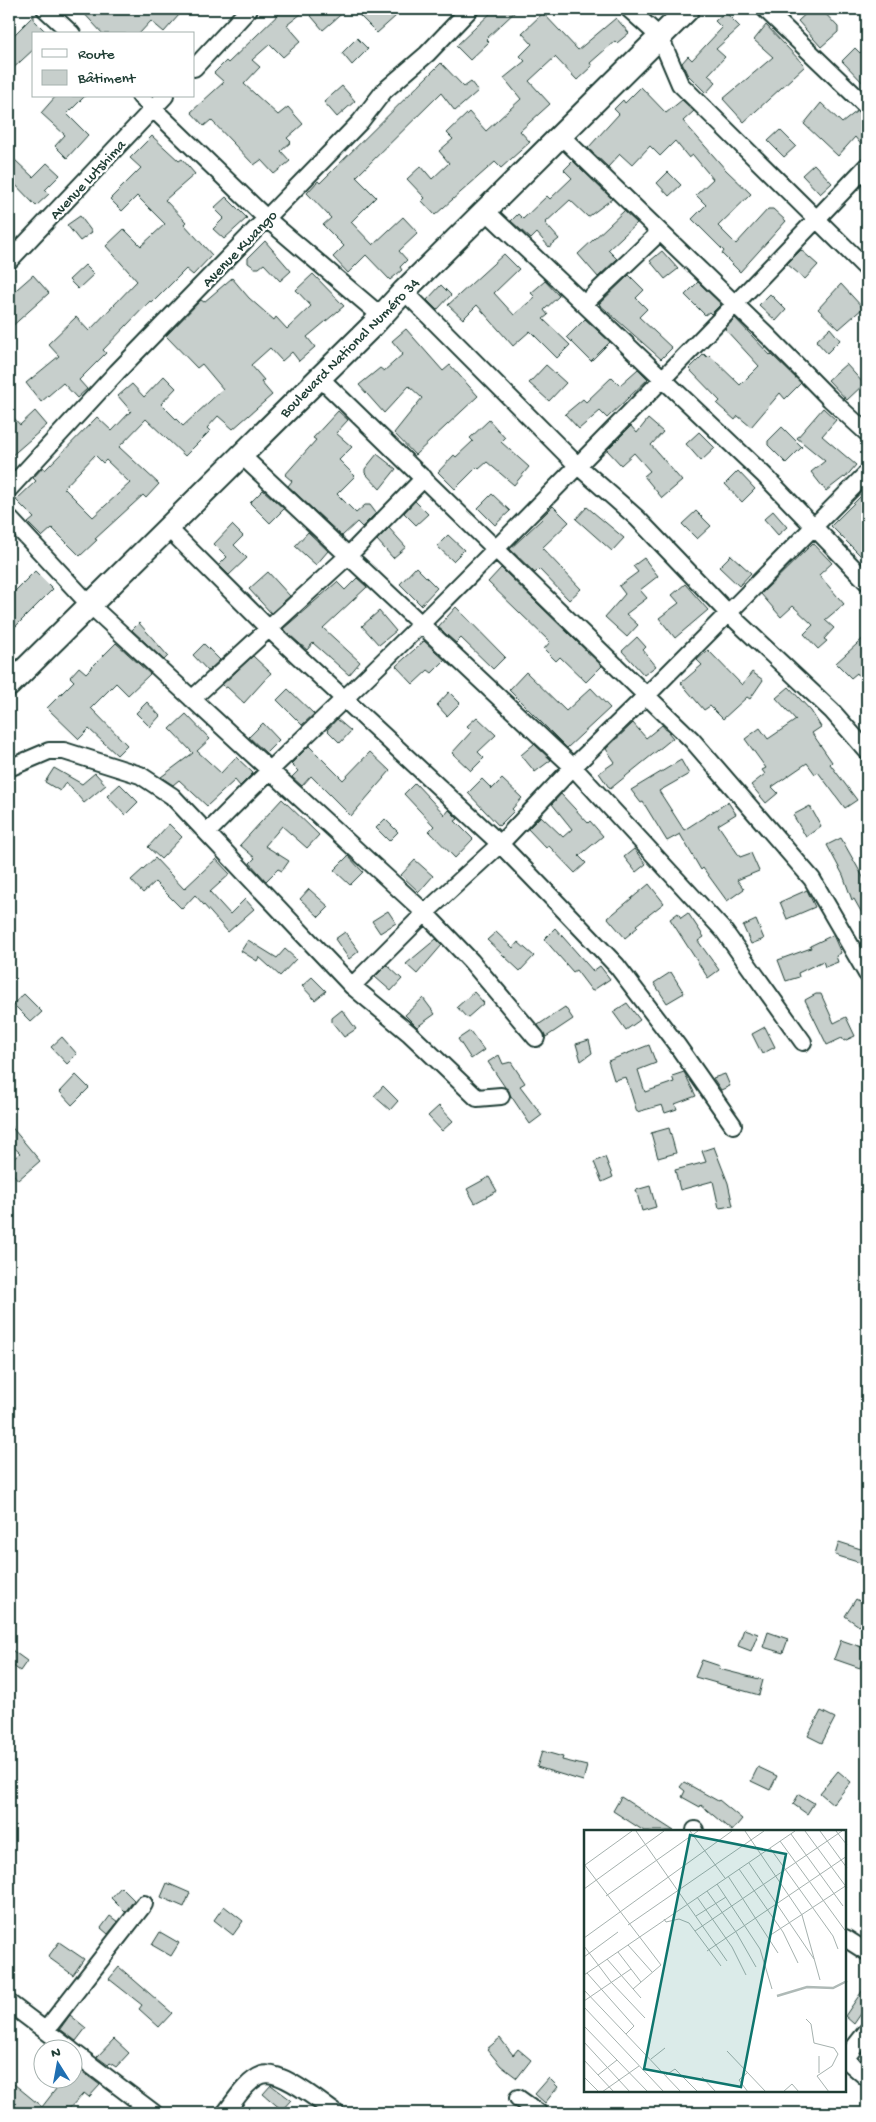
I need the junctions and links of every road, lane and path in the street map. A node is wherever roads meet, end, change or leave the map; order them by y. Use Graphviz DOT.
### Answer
graph roads {
  1 [pos="45,9"];
  2 [pos="249,9"];
  3 [pos="470,9"];
  4 [pos="629,9"];
  5 [pos="688,9"];
  6 [pos="765,9"];
  7 [pos="70,32"];
  8 [pos="660,37"];
  9 [pos="195,67"];
  10 [pos="142,98"];
  11 [pos="163,98"];
  12 [pos="867,107"];
  13 [pos="153,108"];
  14 [pos="560,135"];
  15 [pos="867,166"];
  16 [pos="485,210"];
  17 [pos="818,218"];
  18 [pos="267,219"];
  19 [pos="660,232"];
  20 [pos="9,262"];
  21 [pos="867,269"];
  22 [pos="404,291"];
  23 [pos="735,303"];
  24 [pos="584,304"];
  25 [pos="381,316"];
  26 [pos="319,377"];
  27 [pos="663,378"];
  28 [pos="867,433"];
  29 [pos="242,455"];
  30 [pos="577,465"];
  31 [pos="867,473"];
  32 [pos="424,478"];
  33 [pos="9,489"];
  34 [pos="9,518"];
  35 [pos="815,526"];
  36 [pos="167,528"];
  37 [pos="494,550"];
  38 [pos="350,555"];
  39 [pos="867,582"];
  40 [pos="90,604"];
  41 [pos="728,613"];
  42 [pos="421,624"];
  43 [pos="268,628"];
  44 [pos="9,685"];
  45 [pos="647,695"];
  46 [pos="192,699"];
  47 [pos="346,699"];
  48 [pos="867,749"];
  49 [pos="573,766"];
  50 [pos="9,768"];
  51 [pos="268,770"];
  52 [pos="208,832"];
  53 [pos="500,844"];
  54 [pos="425,913"];
  55 [pos="867,974"];
  56 [pos="352,986"];
  57 [pos="536,1038"];
  58 [pos="803,1042"];
  59 [pos="501,1096"];
  60 [pos="733,1125"];
  61 [pos="144,1904"];
  62 [pos="846,1939"];
  63 [pos="867,1952"];
  64 [pos="9,2003"];
  65 [pos="46,2030"];
  66 [pos="867,2031"];
  67 [pos="59,2040"];
  68 [pos="82,2058"];
  69 [pos="846,2058"];
  70 [pos="846,2060"];
  71 [pos="867,2078"];
  72 [pos="518,2098"];
  73 [pos="154,2113"];
  74 [pos="225,2113"];
  75 [pos="336,2113"];
  76 [pos="539,2113"];
  1 -- 7 [label="street"];
  2 -- 9 [label="street"];
  3 -- 18 [label="street, Avenue Kwango"];
  4 -- 8 [label="street"];
  5 -- 8 [label="main road, Boulevard National Numéro 34"];
  6 -- 12 [label="street"];
  8 -- 14 [label="main road, Boulevard National Numéro 34"];
  8 -- 17 [label="street"];
  10 -- 13 [label="street"];
  11 -- 13 [label="street, Avenue Lutshima"];
  13 -- 18 [label="street"];
  13 -- 20 [label="street, Avenue Lutshima"];
  14 -- 16 [label="main road, Boulevard National Numéro 34"];
  14 -- 19 [label="street"];
  15 -- 17 [label="street"];
  16 -- 22 [label="main road, Boulevard National Numéro 34"];
  16 -- 24 [label="street"];
  17 -- 21 [label="street"];
  17 -- 23 [label="street"];
  18 -- 25 [label="street"];
  18 -- 33 [label="street, Avenue Kwango"];
  19 -- 23 [label="street"];
  19 -- 24 [label="street"];
  22 -- 25 [label="main road, Boulevard National Numéro 34"];
  22 -- 30 [label="street"];
  23 -- 27 [label="street"];
  23 -- 28 [label="street"];
  24 -- 27 [label="street"];
  25 -- 26 [label="main road, Boulevard National Numéro 34"];
  26 -- 29 [label="main road, Boulevard National Numéro 34"];
  26 -- 32 [label="street"];
  27 -- 30 [label="street"];
  27 -- 35 [label="street"];
  29 -- 36 [label="main road, Boulevard National Numéro 34"];
  29 -- 38 [label="street"];
  30 -- 37 [label="street"];
  30 -- 41 [label="street"];
  31 -- 35 [label="street"];
  32 -- 37 [label="street"];
  32 -- 38 [label="street"];
  34 -- 40 [label="street"];
  35 -- 39 [label="street"];
  35 -- 41 [label="street"];
  36 -- 40 [label="main road, Boulevard National Numéro 34"];
  36 -- 43 [label="street"];
  37 -- 42 [label="street"];
  37 -- 45 [label="street"];
  38 -- 42 [label="street"];
  38 -- 43 [label="street"];
  40 -- 44 [label="main road, Boulevard National Numéro 34"];
  40 -- 46 [label="street"];
  41 -- 45 [label="street"];
  41 -- 48 [label="street"];
  42 -- 47 [label="street"];
  42 -- 49 [label="street"];
  43 -- 46 [label="street"];
  43 -- 47 [label="street"];
  45 -- 49 [label="street"];
  45 -- 55 [label="street"];
  46 -- 51 [label="street"];
  47 -- 51 [label="street"];
  47 -- 53 [label="street"];
  49 -- 53 [label="street"];
  49 -- 58 [label="street"];
  50 -- 52 [label="street"];
  51 -- 52 [label="street"];
  51 -- 54 [label="street"];
  52 -- 56 [label="street"];
  53 -- 54 [label="street"];
  53 -- 60 [label="street"];
  54 -- 56 [label="street"];
  54 -- 57 [label="street"];
  56 -- 59 [label="street"];
  61 -- 65 [label="street"];
  62 -- 63 [label="street"];
  64 -- 65 [label="street"];
  65 -- 67 [label="street"];
  66 -- 69 [label="street"];
  68 -- 73 [label="street"];
  70 -- 71 [label="street"];
  72 -- 76 [label="street"];
  74 -- 75 [label="street"];
}
